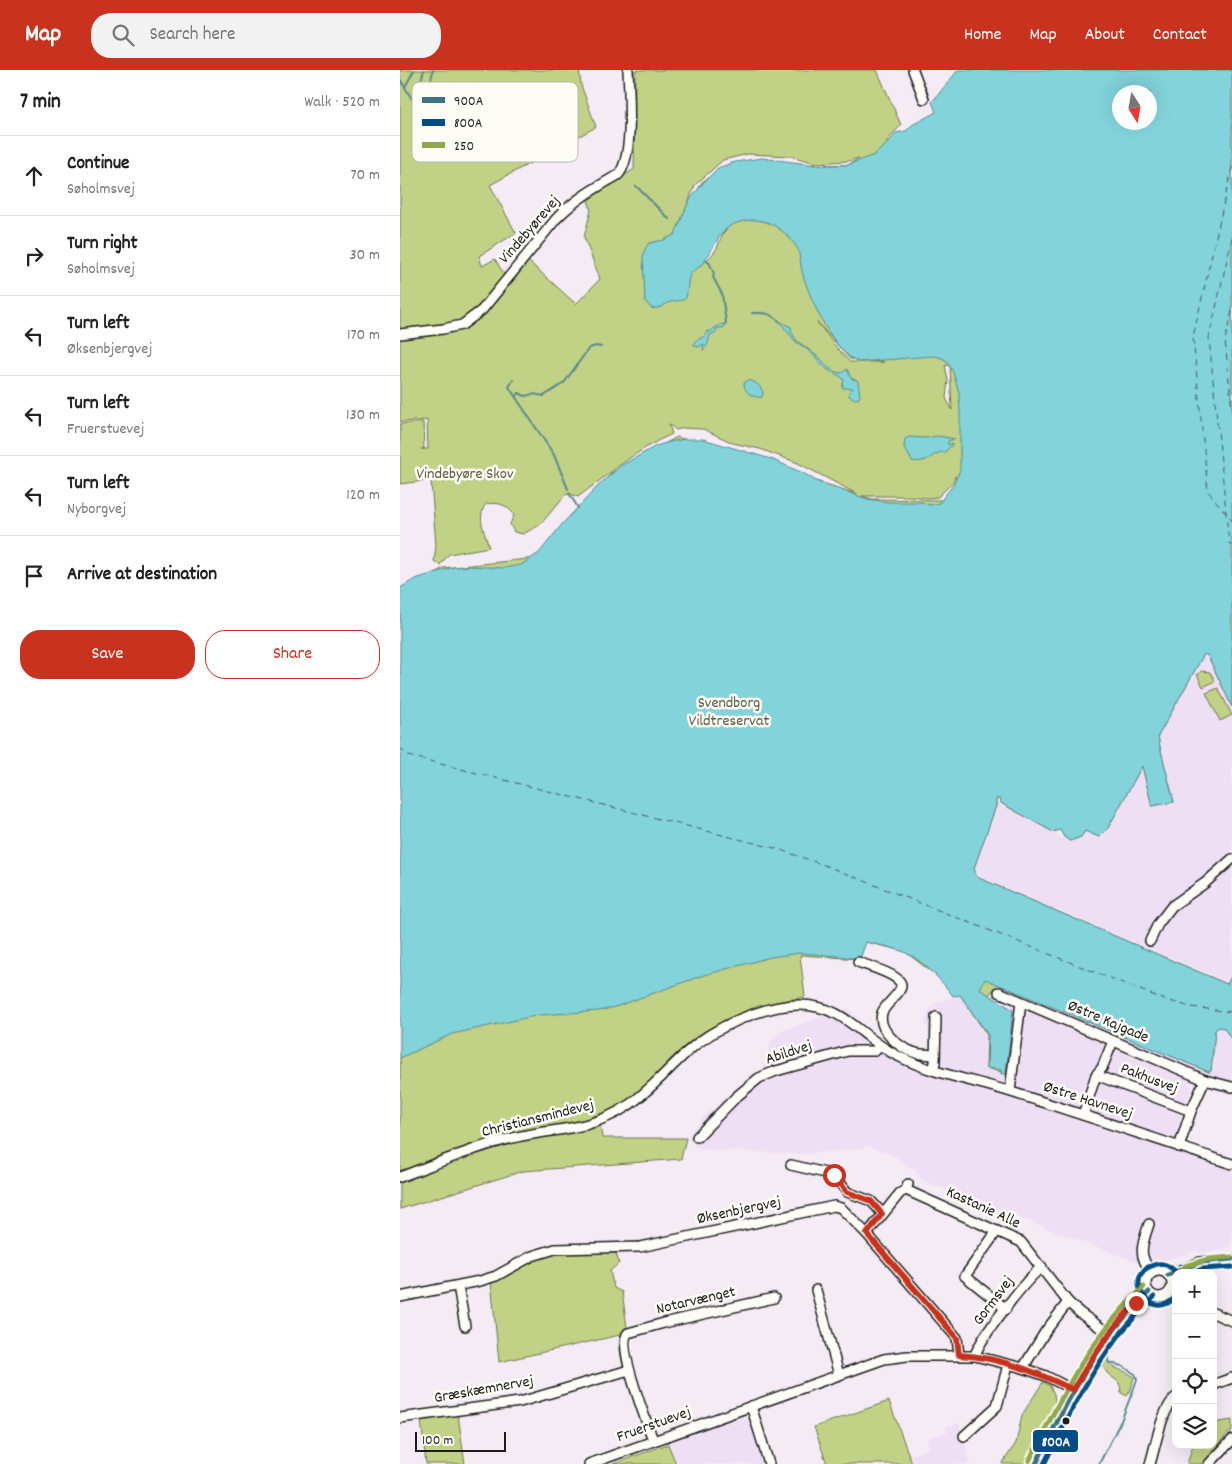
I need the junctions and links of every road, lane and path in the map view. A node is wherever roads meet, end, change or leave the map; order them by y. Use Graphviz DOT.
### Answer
graph roads {
  1 [pos="628,70"];
  2 [pos="912,70"];
  3 [pos="924,99"];
  4 [pos="400,334"];
  5 [pos="1232,858"];
  6 [pos="1150,941"];
  7 [pos="858,962"];
  8 [pos="999,992"];
  9 [pos="1021,1002"];
  10 [pos="936,1018"];
  11 [pos="1114,1041"];
  12 [pos="880,1046"];
  13 [pos="936,1055"];
  14 [pos="933,1069"];
  15 [pos="1096,1075"];
  16 [pos="1205,1080"];
  17 [pos="1232,1086"];
  18 [pos="1010,1091"];
  19 [pos="1191,1111"];
  20 [pos="1083,1115"];
  21 [pos="697,1137"];
  22 [pos="1179,1147"];
  23 [pos="1232,1164"];
  24 [pos="791,1165"];
  25 [pos="400,1176"];
  26 [pos="882,1214"];
  27 [pos="1149,1224"];
  28 [pos="997,1231"];
  29 [pos="867,1234"];
  30 [pos="1232,1259"];
  31 [pos="1232,1264"];
  32 [pos="1042,1267"];
  33 [pos="1188,1269"];
  34 [pos="1201,1269"];
  35 [pos="1152,1274"];
  36 [pos="1172,1278"];
  37 [pos="458,1286"];
  38 [pos="816,1290"];
  39 [pos="1149,1292"];
  40 [pos="1172,1296"];
  41 [pos="400,1297"];
  42 [pos="774,1298"];
  43 [pos="1068,1302"];
  44 [pos="1006,1309"];
  45 [pos="1215,1314"];
  46 [pos="1232,1321"];
  47 [pos="465,1326"];
  48 [pos="1101,1328"];
  49 [pos="959,1355"];
  50 [pos="975,1356"];
  51 [pos="1008,1365"];
  52 [pos="1024,1368"];
  53 [pos="629,1370"];
  54 [pos="839,1375"];
  55 [pos="1232,1378"];
  56 [pos="1217,1384"];
  57 [pos="1073,1390"];
  58 [pos="1172,1400"];
  59 [pos="751,1406"];
  60 [pos="400,1418"];
  61 [pos="964,1436"];
  62 [pos="653,1440"];
  63 [pos="1232,1440"];
  64 [pos="589,1464"];
  65 [pos="769,1464"];
  66 [pos="1036,1464"];
  67 [pos="1150,1464"];
  68 [pos="1209,1464"];
  1 -- 4 [label="street, Vindebyørevej"];
  2 -- 3 [label="street"];
  5 -- 6 [label="street"];
  7 -- 13 [label="street"];
  8 -- 9 [label="street, Østre Kajgade"];
  9 -- 11 [label="street, Østre Kajgade"];
  9 -- 18 [label="street"];
  10 -- 13 [label="street"];
  11 -- 15 [label="street"];
  11 -- 16 [label="street, Østre Kajgade"];
  12 -- 14 [label="street, Østre Havnevej"];
  12 -- 21 [label="street, Abildvej"];
  12 -- 25 [label="street, Christiansmindevej"];
  13 -- 14 [label="street"];
  14 -- 18 [label="street, Østre Havnevej"];
  15 -- 19 [label="street, Pakhusvej"];
  15 -- 20 [label="street"];
  16 -- 17 [label="street, Østre Kajgade"];
  16 -- 19 [label="street"];
  18 -- 20 [label="street, Østre Havnevej"];
  19 -- 22 [label="street"];
  20 -- 22 [label="street, Østre Havnevej"];
  22 -- 23 [label="street, Østre Havnevej"];
  24 -- 26 [label="street"];
  26 -- 28 [label="street, Kastanie Alle"];
  26 -- 29 [label="street"];
  27 -- 35 [label="street"];
  28 -- 32 [label="street, Kastanie Alle"];
  28 -- 44 [label="street"];
  29 -- 37 [label="street, Øksenbjergvej"];
  29 -- 49 [label="street, Øksenbjergvej"];
  30 -- 33 [label="street"];
  31 -- 34 [label="street"];
  32 -- 43 [label="street, Kastanie Alle"];
  32 -- 44 [label="street, Gormsvej"];
  35 -- 36 [label="street"];
  35 -- 39 [label="street"];
  36 -- 40 [label="street"];
  37 -- 41 [label="street, Øksenbjergvej"];
  37 -- 47 [label="street"];
  38 -- 54 [label="street"];
  39 -- 40 [label="street"];
  39 -- 57 [label="street"];
  42 -- 53 [label="street, Notarvænget"];
  43 -- 48 [label="street, Kastanie Alle"];
  43 -- 52 [label="street"];
  44 -- 50 [label="street, Gormsvej"];
  45 -- 46 [label="street"];
  49 -- 50 [label="street, Fruerstuevej"];
  49 -- 54 [label="street, Fruerstuevej"];
  50 -- 51 [label="street, Fruerstuevej"];
  51 -- 52 [label="street, Fruerstuevej"];
  51 -- 61 [label="street"];
  52 -- 57 [label="street, Fruerstuevej"];
  53 -- 60 [label="street, Græskæmnervej"];
  53 -- 62 [label="street"];
  54 -- 59 [label="street, Fruerstuevej"];
  55 -- 56 [label="street"];
  57 -- 66 [label="street"];
  58 -- 67 [label="street"];
  59 -- 62 [label="street, Fruerstuevej"];
  59 -- 65 [label="street"];
  62 -- 64 [label="street, Fruerstuevej"];
  63 -- 68 [label="street"];
}
